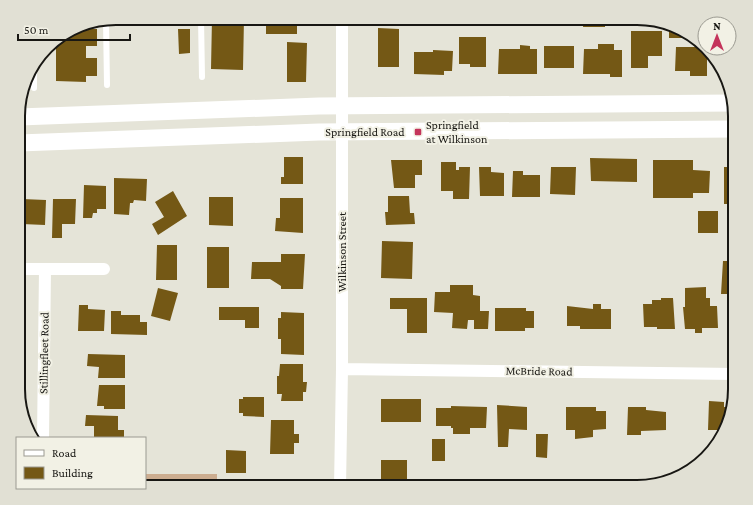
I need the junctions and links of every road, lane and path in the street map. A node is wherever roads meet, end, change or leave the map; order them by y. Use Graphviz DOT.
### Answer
graph roads {
  1 [pos="201,25"];
  2 [pos="342,25"];
  3 [pos="106,26"];
  4 [pos="34,77"];
  5 [pos="202,77"];
  6 [pos="107,85"];
  7 [pos="34,88"];
  8 [pos="727,103"];
  9 [pos="342,106"];
  10 [pos="25,117"];
  11 [pos="728,129"];
  12 [pos="342,132"];
  13 [pos="25,143"];
  14 [pos="25,269"];
  15 [pos="45,269"];
  16 [pos="104,269"];
  17 [pos="342,369"];
  18 [pos="728,374"];
  19 [pos="43,437"];
  20 [pos="340,480"];
  1 -- 5 [label="lane"];
  2 -- 9 [label="street, Wilkinson Street"];
  3 -- 6 [label="lane"];
  4 -- 7 [label="lane"];
  8 -- 9 [label="main road"];
  9 -- 10 [label="main road"];
  9 -- 12 [label="street, Wilkinson Street"];
  11 -- 12 [label="main road, Springfield Road"];
  12 -- 13 [label="main road, Springfield Road"];
  12 -- 17 [label="street, Wilkinson Street"];
  14 -- 15 [label="street"];
  15 -- 16 [label="street"];
  15 -- 19 [label="street, Stillingfleet Road"];
  17 -- 18 [label="street, McBride Road"];
  17 -- 20 [label="street, Wilkinson Street"];
}
